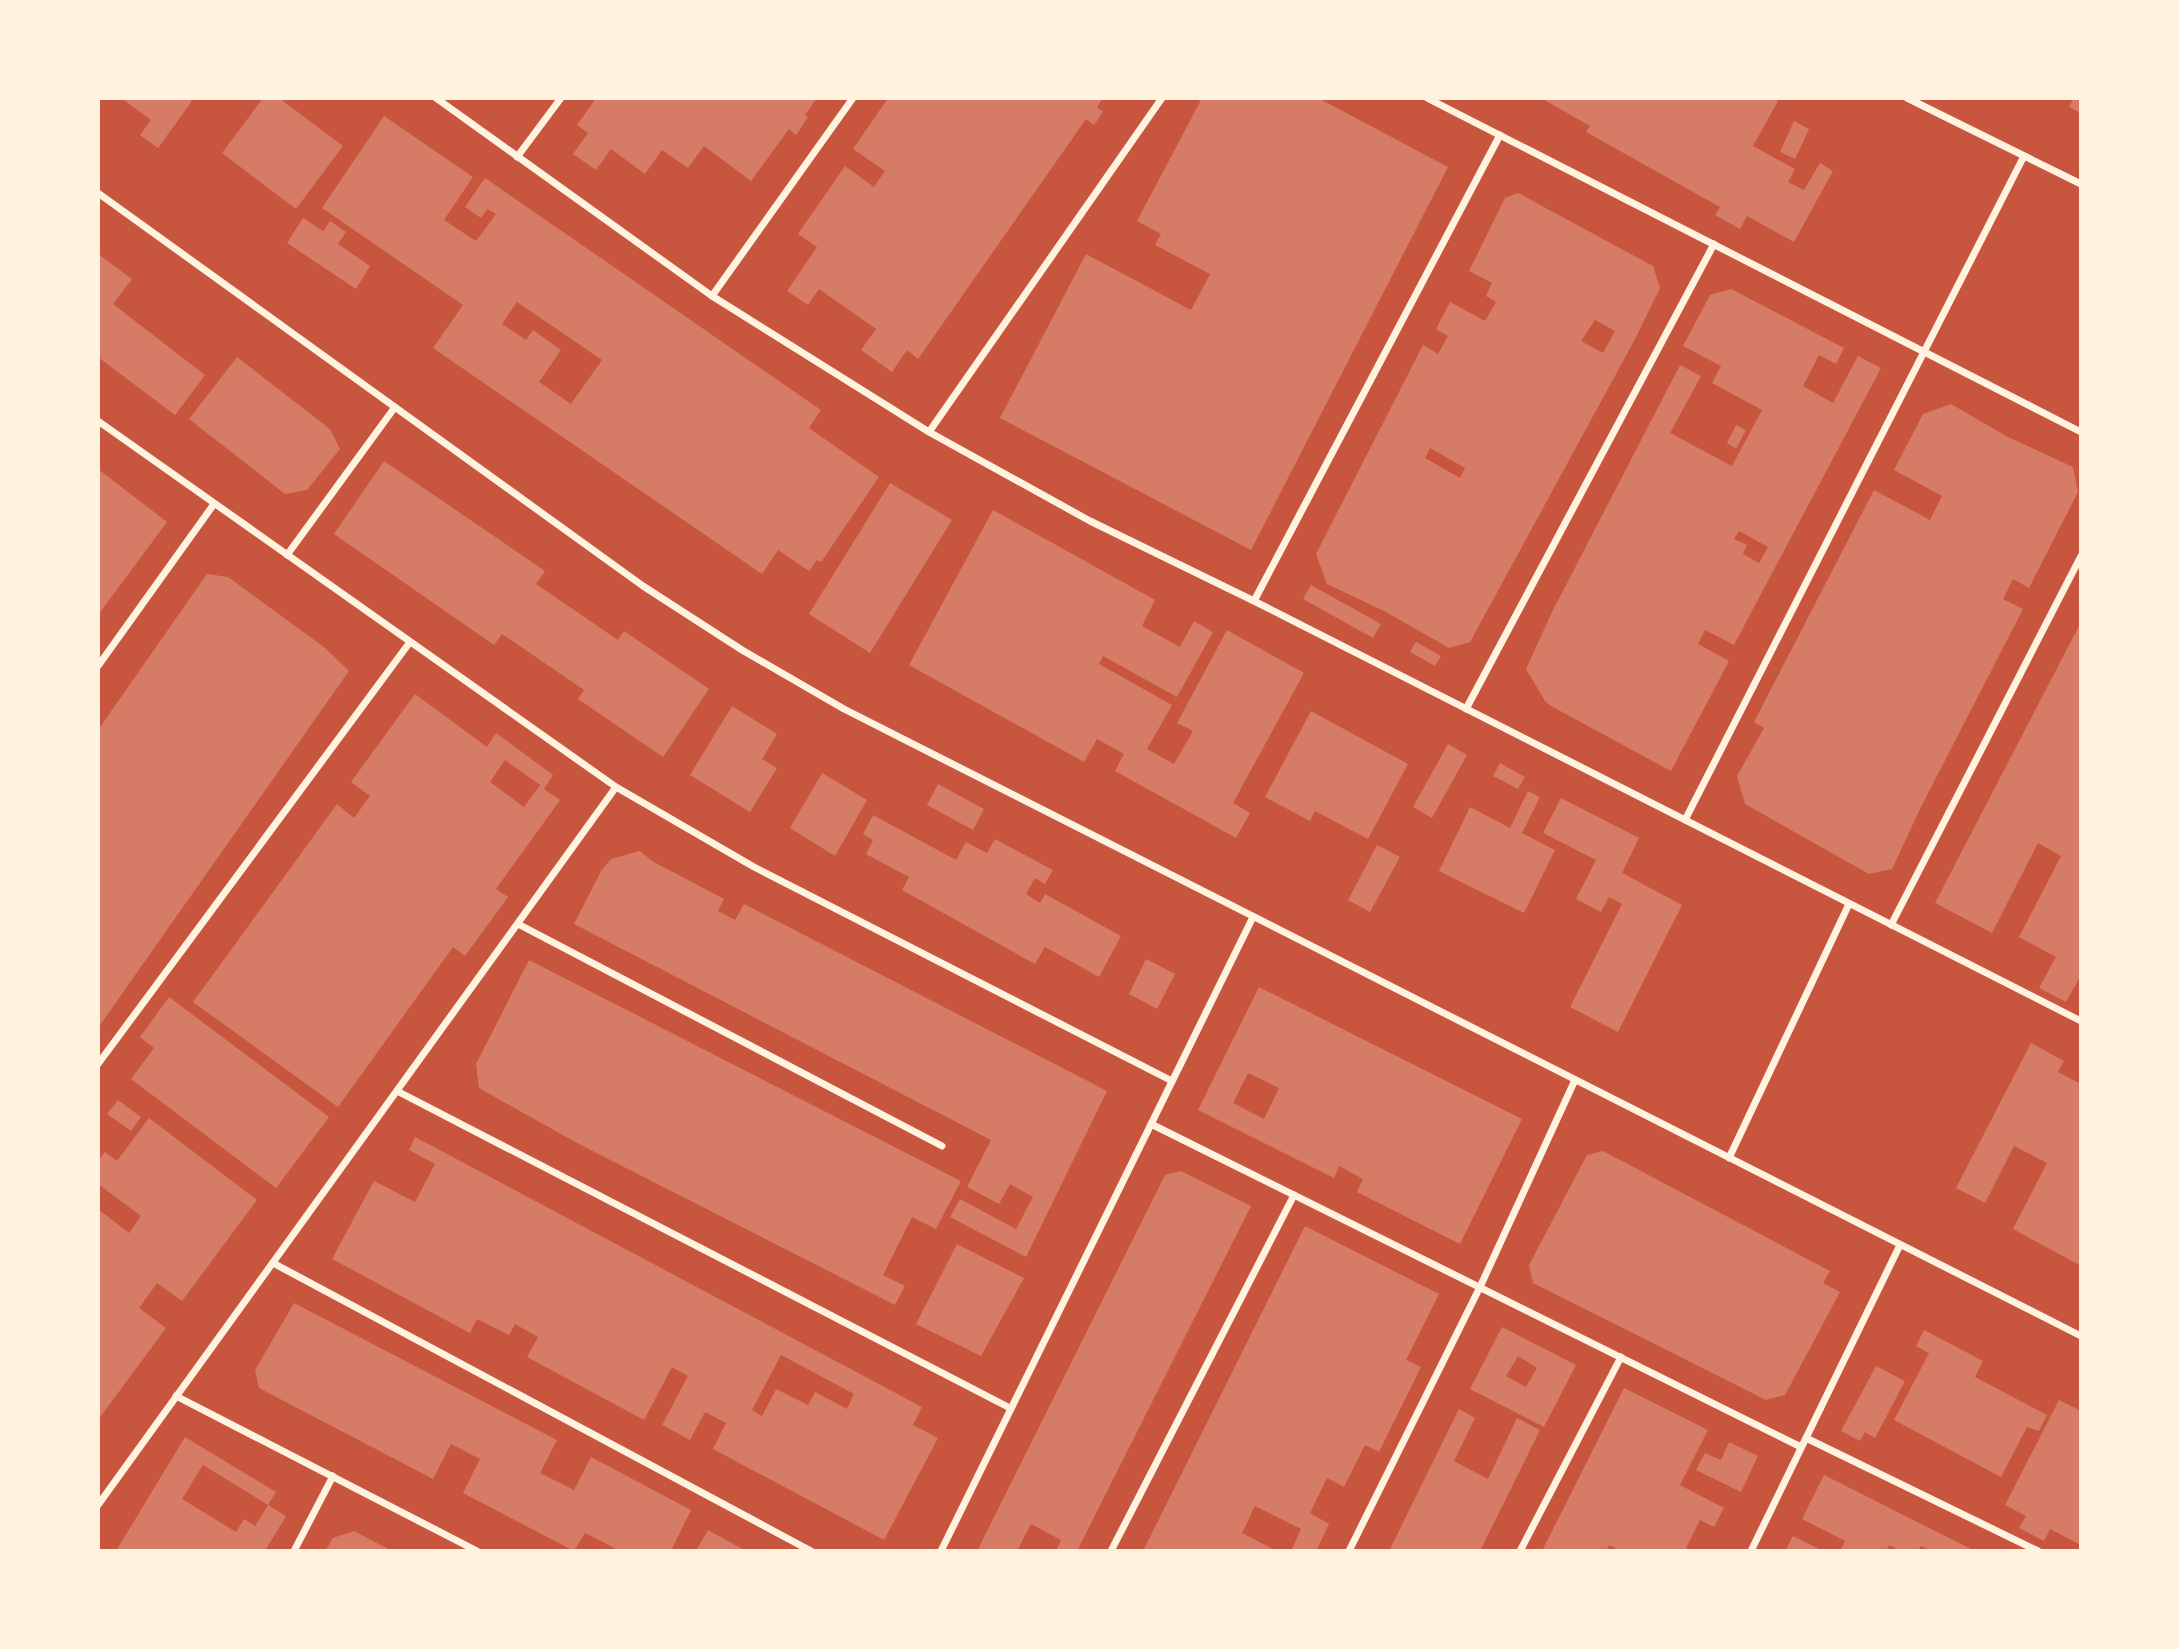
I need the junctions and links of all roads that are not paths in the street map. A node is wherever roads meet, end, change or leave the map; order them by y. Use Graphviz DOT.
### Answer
graph roads {
  1 [pos="436,98"];
  2 [pos="561,98"];
  3 [pos="853,98"];
  4 [pos="1162,98"];
  5 [pos="1427,98"];
  6 [pos="1907,98"];
  7 [pos="1500,135"];
  8 [pos="2024,156"];
  9 [pos="517,157"];
  10 [pos="2081,184"];
  11 [pos="98,193"];
  12 [pos="1714,244"];
  13 [pos="712,296"];
  14 [pos="1924,352"];
  15 [pos="395,407"];
  16 [pos="98,421"];
  17 [pos="929,432"];
  18 [pos="2081,432"];
  19 [pos="214,504"];
  20 [pos="287,555"];
  21 [pos="2081,556"];
  22 [pos="1254,601"];
  23 [pos="410,642"];
  24 [pos="98,666"];
  25 [pos="1466,709"];
  26 [pos="616,787"];
  27 [pos="1685,820"];
  28 [pos="1849,904"];
  29 [pos="1253,917"];
  30 [pos="518,924"];
  31 [pos="1891,925"];
  32 [pos="2081,1021"];
  33 [pos="98,1064"];
  34 [pos="1575,1080"];
  35 [pos="1172,1081"];
  36 [pos="397,1091"];
  37 [pos="1151,1124"];
  38 [pos="942,1146"];
  39 [pos="1729,1158"];
  40 [pos="1294,1195"];
  41 [pos="1900,1245"];
  42 [pos="272,1263"];
  43 [pos="1480,1287"];
  44 [pos="2081,1336"];
  45 [pos="1621,1357"];
  46 [pos="176,1396"];
  47 [pos="1010,1408"];
  48 [pos="1806,1438"];
  49 [pos="1801,1447"];
  50 [pos="333,1476"];
  51 [pos="98,1505"];
  52 [pos="460,1542"];
  53 [pos="294,1551"];
  54 [pos="455,1551"];
  55 [pos="477,1551"];
  56 [pos="811,1551"];
  57 [pos="940,1551"];
  58 [pos="1111,1551"];
  59 [pos="1349,1551"];
  60 [pos="1520,1551"];
  61 [pos="1751,1551"];
  62 [pos="2038,1551"];
  1 -- 9 [label="street"];
  2 -- 9 [label="street"];
  3 -- 13 [label="street"];
  4 -- 17 [label="street"];
  5 -- 7 [label="street"];
  6 -- 8 [label="street"];
  7 -- 12 [label="street"];
  7 -- 22 [label="street"];
  8 -- 10 [label="street"];
  8 -- 14 [label="street"];
  9 -- 13 [label="street"];
  11 -- 15 [label="street"];
  12 -- 14 [label="street"];
  12 -- 25 [label="street"];
  13 -- 17 [label="street"];
  14 -- 18 [label="street"];
  14 -- 27 [label="street"];
  15 -- 20 [label="street"];
  15 -- 29 [label="street"];
  16 -- 19 [label="street"];
  17 -- 22 [label="street"];
  19 -- 20 [label="street"];
  19 -- 24 [label="street"];
  20 -- 23 [label="street"];
  21 -- 31 [label="street"];
  22 -- 25 [label="street"];
  23 -- 26 [label="street"];
  23 -- 33 [label="street"];
  25 -- 27 [label="street"];
  26 -- 30 [label="street"];
  26 -- 35 [label="street"];
  27 -- 28 [label="street"];
  28 -- 31 [label="street"];
  28 -- 39 [label="street"];
  29 -- 34 [label="street"];
  29 -- 35 [label="street"];
  30 -- 36 [label="street"];
  30 -- 38 [label="street"];
  31 -- 32 [label="street"];
  34 -- 39 [label="street"];
  34 -- 43 [label="street"];
  35 -- 37 [label="street"];
  36 -- 42 [label="street"];
  36 -- 47 [label="street"];
  37 -- 40 [label="street"];
  37 -- 47 [label="street"];
  39 -- 41 [label="street"];
  40 -- 43 [label="street"];
  40 -- 58 [label="street"];
  41 -- 44 [label="street"];
  41 -- 48 [label="street"];
  42 -- 46 [label="street"];
  42 -- 56 [label="street"];
  43 -- 45 [label="street"];
  43 -- 59 [label="street"];
  45 -- 49 [label="street"];
  45 -- 60 [label="street"];
  46 -- 50 [label="street"];
  46 -- 51 [label="street"];
  47 -- 57 [label="street"];
  48 -- 49 [label="street"];
  48 -- 62 [label="street"];
  49 -- 61 [label="street"];
  50 -- 52 [label="street"];
  50 -- 53 [label="street"];
  52 -- 54 [label="street"];
  52 -- 55 [label="street"];
}
